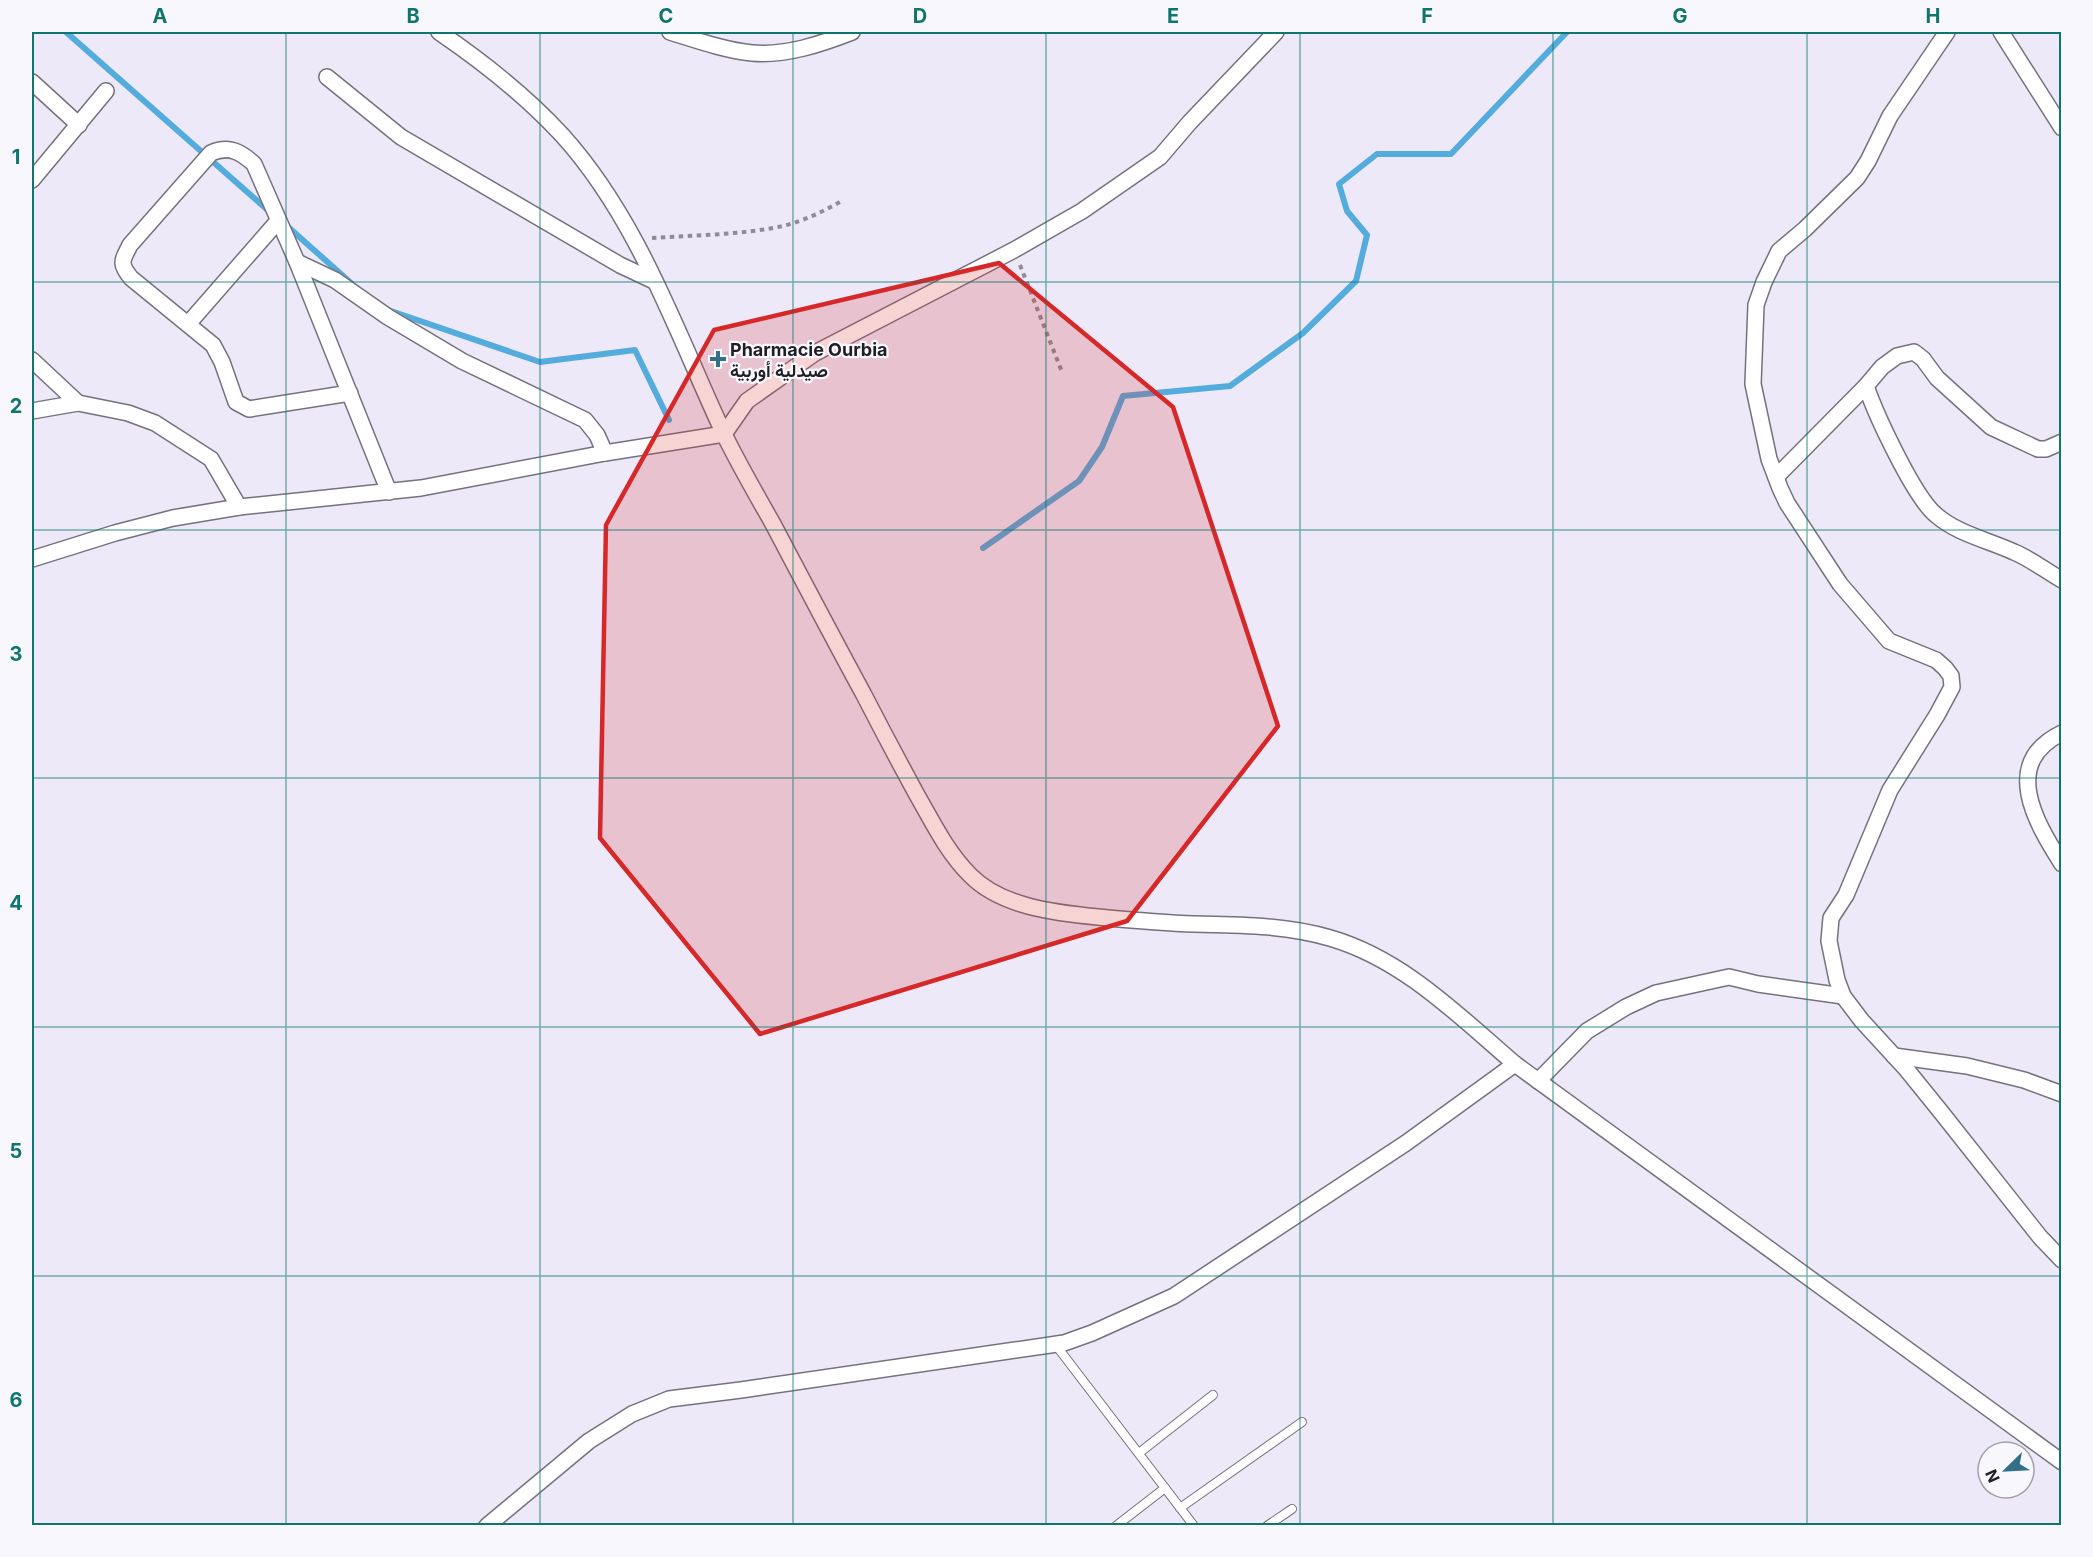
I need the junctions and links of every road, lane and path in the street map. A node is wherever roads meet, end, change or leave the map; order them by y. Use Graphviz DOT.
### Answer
graph roads {
  1 [pos="439,32"];
  2 [pos="670,32"];
  3 [pos="852,32"];
  4 [pos="1276,32"];
  5 [pos="1947,32"];
  6 [pos="2001,32"];
  7 [pos="327,77"];
  8 [pos="32,82"];
  9 [pos="106,91"];
  10 [pos="79,125"];
  11 [pos="2061,128"];
  12 [pos="32,180"];
  13 [pos="840,202"];
  14 [pos="278,221"];
  15 [pos="633,240"];
  16 [pos="1014,250"];
  17 [pos="297,262"];
  18 [pos="654,281"];
  19 [pos="188,324"];
  20 [pos="32,360"];
  21 [pos="1062,372"];
  22 [pos="1866,386"];
  23 [pos="350,393"];
  24 [pos="78,403"];
  25 [pos="32,411"];
  26 [pos="724,434"];
  27 [pos="2061,442"];
  28 [pos="605,453"];
  29 [pos="1776,477"];
  30 [pos="389,492"];
  31 [pos="239,507"];
  32 [pos="32,559"];
  33 [pos="2061,580"];
  34 [pos="2061,733"];
  35 [pos="2061,864"];
  36 [pos="1843,996"];
  37 [pos="1894,1056"];
  38 [pos="1515,1064"];
  39 [pos="1538,1081"];
  40 [pos="2061,1094"];
  41 [pos="2061,1260"];
  42 [pos="1055,1344"];
  43 [pos="1213,1395"];
  44 [pos="1302,1422"];
  45 [pos="1139,1453"];
  46 [pos="2061,1462"];
  47 [pos="1165,1488"];
  48 [pos="1180,1508"];
  49 [pos="1292,1509"];
  50 [pos="487,1526"];
  51 [pos="1116,1526"];
  52 [pos="1194,1526"];
  53 [pos="1267,1526"];
  1 -- 15 [label="street"];
  2 -- 3 [label="street"];
  4 -- 16 [label="street"];
  5 -- 29 [label="street"];
  6 -- 11 [label="street"];
  7 -- 18 [label="street"];
  8 -- 10 [label="street"];
  9 -- 10 [label="street"];
  10 -- 12 [label="street"];
  13 -- 15 [label="path"];
  14 -- 17 [label="street"];
  14 -- 19 [label="street"];
  14 -- 19 [label="street"];
  15 -- 18 [label="street"];
  16 -- 21 [label="path"];
  16 -- 26 [label="street"];
  17 -- 23 [label="street"];
  17 -- 28 [label="street"];
  18 -- 26 [label="street"];
  19 -- 23 [label="street"];
  20 -- 24 [label="street"];
  22 -- 27 [label="street"];
  22 -- 29 [label="street"];
  22 -- 33 [label="street"];
  23 -- 30 [label="street"];
  24 -- 25 [label="street"];
  24 -- 31 [label="street"];
  26 -- 28 [label="street"];
  26 -- 38 [label="street"];
  28 -- 30 [label="street"];
  29 -- 36 [label="street"];
  30 -- 31 [label="street"];
  31 -- 32 [label="street"];
  34 -- 35 [label="street"];
  36 -- 37 [label="street"];
  36 -- 39 [label="street"];
  37 -- 40 [label="street"];
  37 -- 41 [label="street"];
  38 -- 39 [label="street"];
  38 -- 42 [label="street"];
  39 -- 46 [label="street"];
  42 -- 45 [label="lane"];
  42 -- 50 [label="street"];
  43 -- 45 [label="lane"];
  44 -- 48 [label="lane"];
  45 -- 47 [label="lane"];
  47 -- 48 [label="lane"];
  47 -- 51 [label="lane"];
  48 -- 52 [label="lane"];
  49 -- 53 [label="lane"];
}
